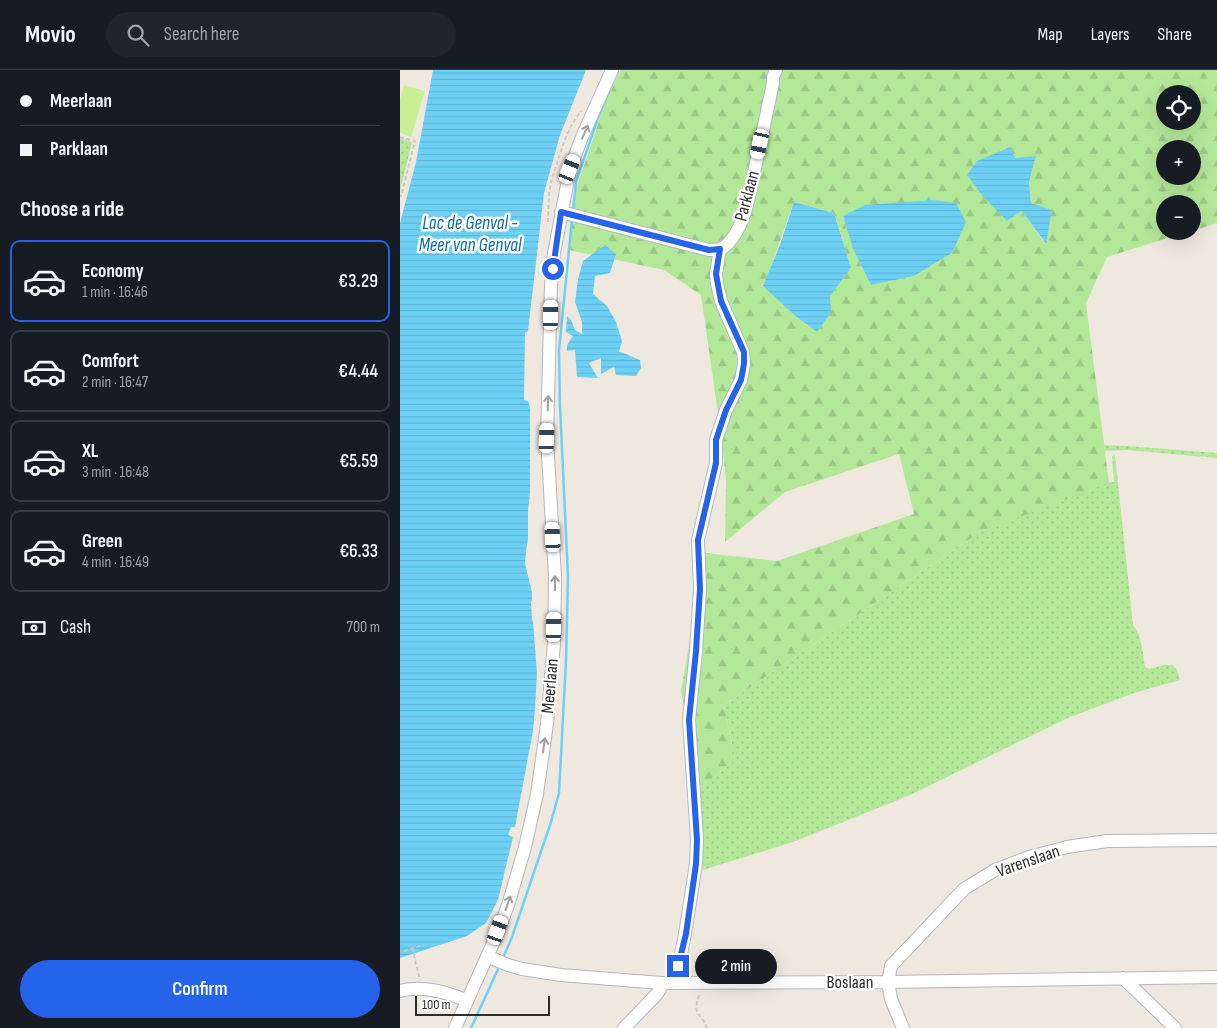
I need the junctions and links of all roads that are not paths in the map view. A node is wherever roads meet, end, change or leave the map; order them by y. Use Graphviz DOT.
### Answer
graph roads {
  1 [pos="612,70"];
  2 [pos="775,73"];
  3 [pos="568,213"];
  4 [pos="720,249"];
  5 [pos="1217,840"];
  6 [pos="497,961"];
  7 [pos="1217,977"];
  8 [pos="1123,978"];
  9 [pos="888,982"];
  10 [pos="660,983"];
  11 [pos="674,983"];
  12 [pos="400,991"];
  13 [pos="466,1000"];
  14 [pos="455,1028"];
  15 [pos="624,1028"];
  16 [pos="902,1028"];
  17 [pos="1175,1028"];
  3 -- 1 [label="street, Meerlaan, one-way"];
  2 -- 4 [label="street, Parklaan"];
  3 -- 4 [label="street"];
  6 -- 3 [label="street, Meerlaan, one-way"];
  4 -- 11 [label="street"];
  5 -- 9 [label="street, Varenslaan"];
  6 -- 10 [label="street, Boslaan"];
  6 -- 13 [label="street, Meerlaan"];
  7 -- 8 [label="street, Boslaan"];
  8 -- 9 [label="street, Boslaan"];
  8 -- 17 [label="street"];
  9 -- 11 [label="street, Boslaan"];
  9 -- 16 [label="street"];
  10 -- 11 [label="street, Boslaan"];
  10 -- 15 [label="street"];
  12 -- 13 [label="street"];
  13 -- 14 [label="street, Meerlaan"];
}
